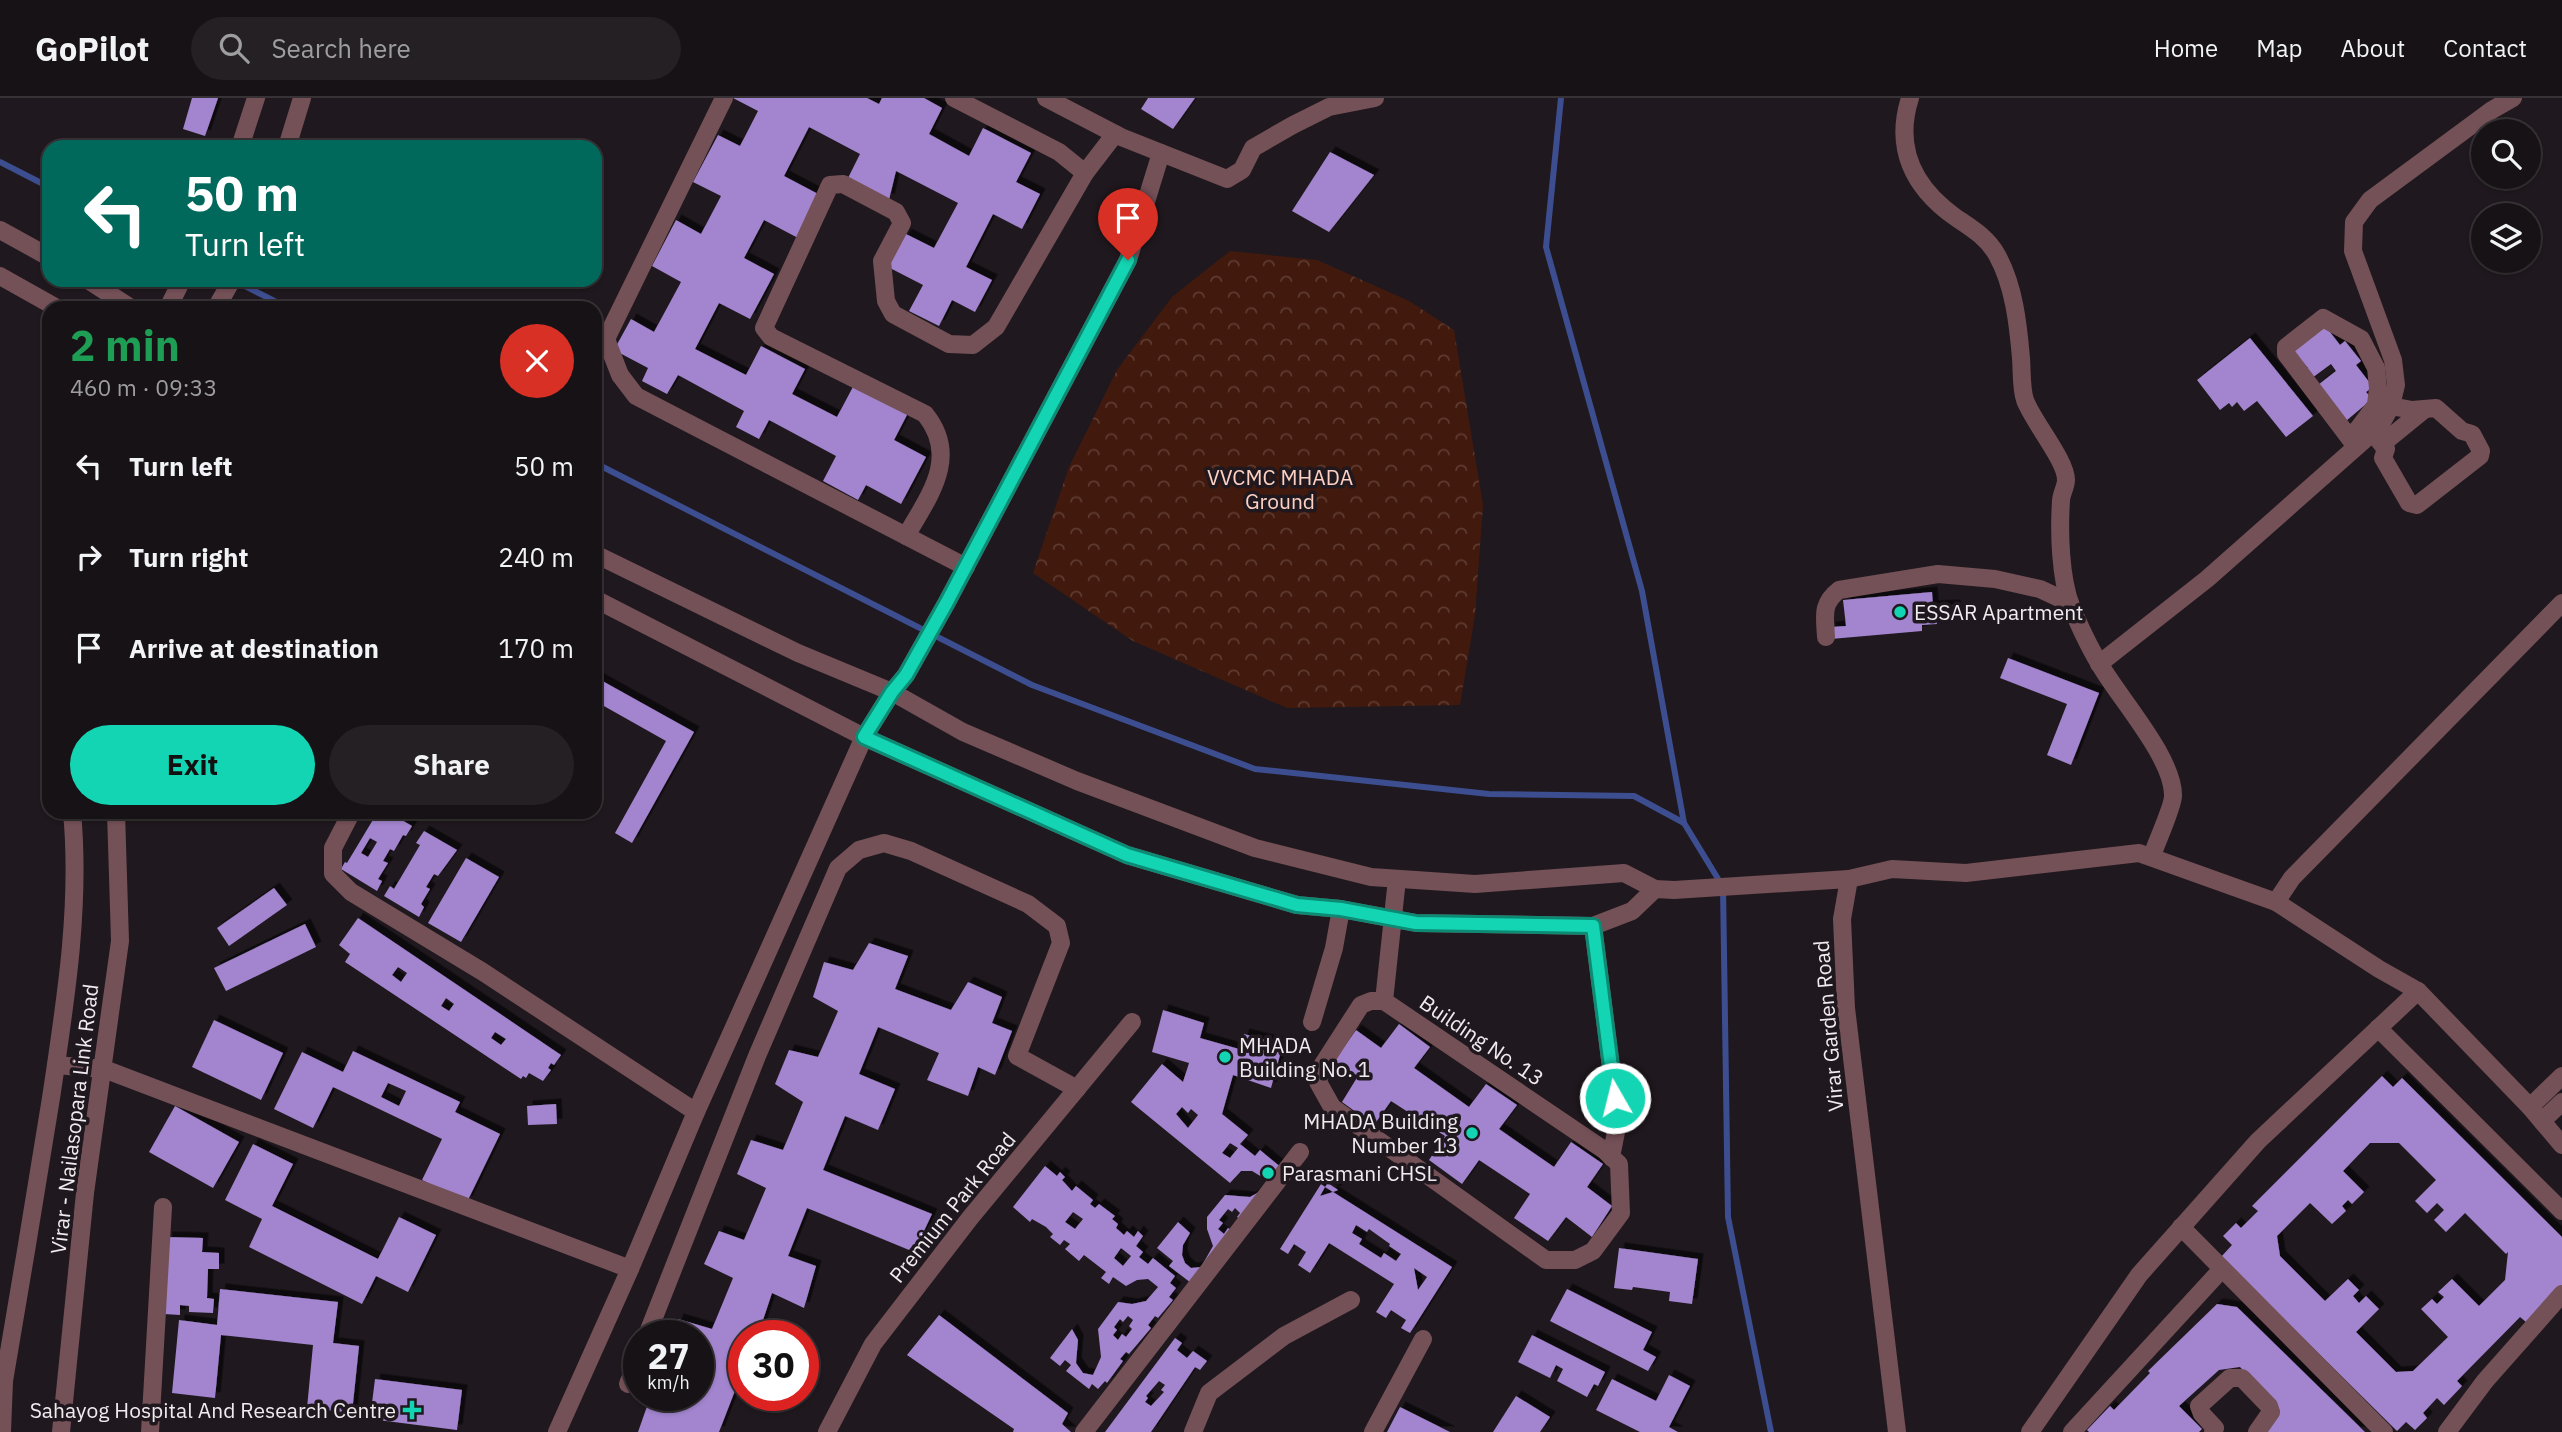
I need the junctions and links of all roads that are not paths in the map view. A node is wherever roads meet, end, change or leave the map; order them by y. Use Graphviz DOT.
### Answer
graph roads {
  1 [pos="256,98"];
  2 [pos="302,98"];
  3 [pos="724,98"];
  4 [pos="954,98"];
  5 [pos="1046,98"];
  6 [pos="1375,98"];
  7 [pos="1910,98"];
  8 [pos="2513,98"];
  9 [pos="1115,134"];
  10 [pos="242,140"];
  11 [pos="289,140"];
  12 [pos="1161,153"];
  13 [pos="1085,173"];
  14 [pos="0,230"];
  15 [pos="42,253"];
  16 [pos="0,276"];
  17 [pos="99,287"];
  18 [pos="45,301"];
  19 [pos="120,301"];
  20 [pos="2391,406"];
  21 [pos="2425,409"];
  22 [pos="2377,438"];
  23 [pos="2352,442"];
  24 [pos="906,536"];
  25 [pos="602,557"];
  26 [pos="966,567"];
  27 [pos="602,603"];
  28 [pos="2070,603"];
  29 [pos="2562,603"];
  30 [pos="1826,637"];
  31 [pos="2099,664"];
  32 [pos="892,692"];
  33 [pos="864,737"];
  34 [pos="73,819"];
  35 [pos="116,819"];
  36 [pos="348,819"];
  37 [pos="2152,856"];
  38 [pos="1397,878"];
  39 [pos="1849,879"];
  40 [pos="1655,890"];
  41 [pos="2276,902"];
  42 [pos="1341,909"];
  43 [pos="1392,919"];
  44 [pos="1593,926"];
  45 [pos="2418,991"];
  46 [pos="1384,1001"];
  47 [pos="1132,1022"];
  48 [pos="1312,1022"];
  49 [pos="2378,1028"];
  50 [pos="56,1065"];
  51 [pos="104,1069"];
  52 [pos="2562,1076"];
  53 [pos="1077,1088"];
  54 [pos="2562,1102"];
  55 [pos="2530,1107"];
  56 [pos="695,1112"];
  57 [pos="2542,1121"];
  58 [pos="2562,1145"];
  59 [pos="1300,1153"];
  60 [pos="1611,1157"];
  61 [pos="163,1207"];
  62 [pos="2562,1211"];
  63 [pos="2181,1227"];
  64 [pos="630,1269"];
  65 [pos="2222,1269"];
  66 [pos="2562,1294"];
  67 [pos="1351,1300"];
  68 [pos="653,1320"];
  69 [pos="1423,1339"];
  70 [pos="2,1432"];
  71 [pos="61,1432"];
  72 [pos="150,1432"];
  73 [pos="557,1432"];
  74 [pos="827,1432"];
  75 [pos="1084,1432"];
  76 [pos="1193,1432"];
  77 [pos="1373,1432"];
  78 [pos="1897,1432"];
  79 [pos="2030,1432"];
  80 [pos="2072,1432"];
  81 [pos="2213,1432"];
  82 [pos="2256,1432"];
  83 [pos="2384,1432"];
  84 [pos="2447,1432"];
  1 -- 10 [label="street"];
  2 -- 11 [label="street"];
  3 -- 24 [label="street"];
  4 -- 13 [label="street"];
  5 -- 9 [label="street"];
  6 -- 12 [label="street"];
  7 -- 28 [label="street"];
  8 -- 20 [label="street"];
  9 -- 12 [label="street"];
  9 -- 13 [label="street"];
  12 -- 26 [label="street"];
  13 -- 24 [label="street"];
  14 -- 15 [label="street"];
  16 -- 18 [label="street"];
  17 -- 19 [label="street"];
  20 -- 21 [label="street"];
  20 -- 22 [label="street"];
  21 -- 22 [label="street"];
  21 -- 22 [label="street"];
  22 -- 23 [label="street"];
  23 -- 23 [label="street"];
  23 -- 31 [label="street"];
  24 -- 26 [label="street"];
  25 -- 32 [label="street"];
  26 -- 32 [label="street"];
  27 -- 33 [label="street"];
  28 -- 30 [label="street"];
  28 -- 31 [label="street"];
  29 -- 41 [label="street"];
  31 -- 37 [label="street"];
  32 -- 33 [label="street"];
  32 -- 38 [label="street"];
  33 -- 42 [label="street"];
  33 -- 56 [label="street"];
  34 -- 50 [label="street, Virar - Nailasopara Link Road"];
  35 -- 51 [label="street, Virar - Nailasopara Link Road"];
  36 -- 56 [label="street"];
  37 -- 39 [label="street"];
  37 -- 41 [label="street"];
  38 -- 40 [label="street"];
  38 -- 43 [label="street"];
  39 -- 40 [label="street"];
  39 -- 78 [label="street, Virar Garden Road"];
  40 -- 44 [label="street"];
  41 -- 45 [label="street"];
  42 -- 43 [label="street"];
  42 -- 48 [label="street"];
  43 -- 44 [label="street"];
  43 -- 46 [label="street"];
  44 -- 60 [label="street"];
  45 -- 49 [label="street"];
  45 -- 55 [label="street"];
  46 -- 60 [label="street, Building No. 13"];
  46 -- 60 [label="street"];
  47 -- 53 [label="street, Premium Park Road"];
  49 -- 62 [label="street"];
  49 -- 63 [label="street"];
  50 -- 51 [label="street"];
  50 -- 70 [label="street, Virar - Nailasopara Link Road"];
  51 -- 64 [label="street"];
  51 -- 71 [label="street, Virar - Nailasopara Link Road"];
  52 -- 55 [label="street"];
  53 -- 68 [label="street"];
  53 -- 74 [label="street, Premium Park Road"];
  54 -- 57 [label="street"];
  55 -- 57 [label="street"];
  56 -- 64 [label="street"];
  57 -- 58 [label="street"];
  59 -- 75 [label="street"];
  61 -- 72 [label="street"];
  63 -- 65 [label="street"];
  63 -- 79 [label="street"];
  64 -- 73 [label="street"];
  65 -- 80 [label="street"];
  65 -- 83 [label="street"];
  66 -- 84 [label="street"];
  67 -- 76 [label="street"];
  69 -- 77 [label="street"];
  81 -- 82 [label="street"];
}
